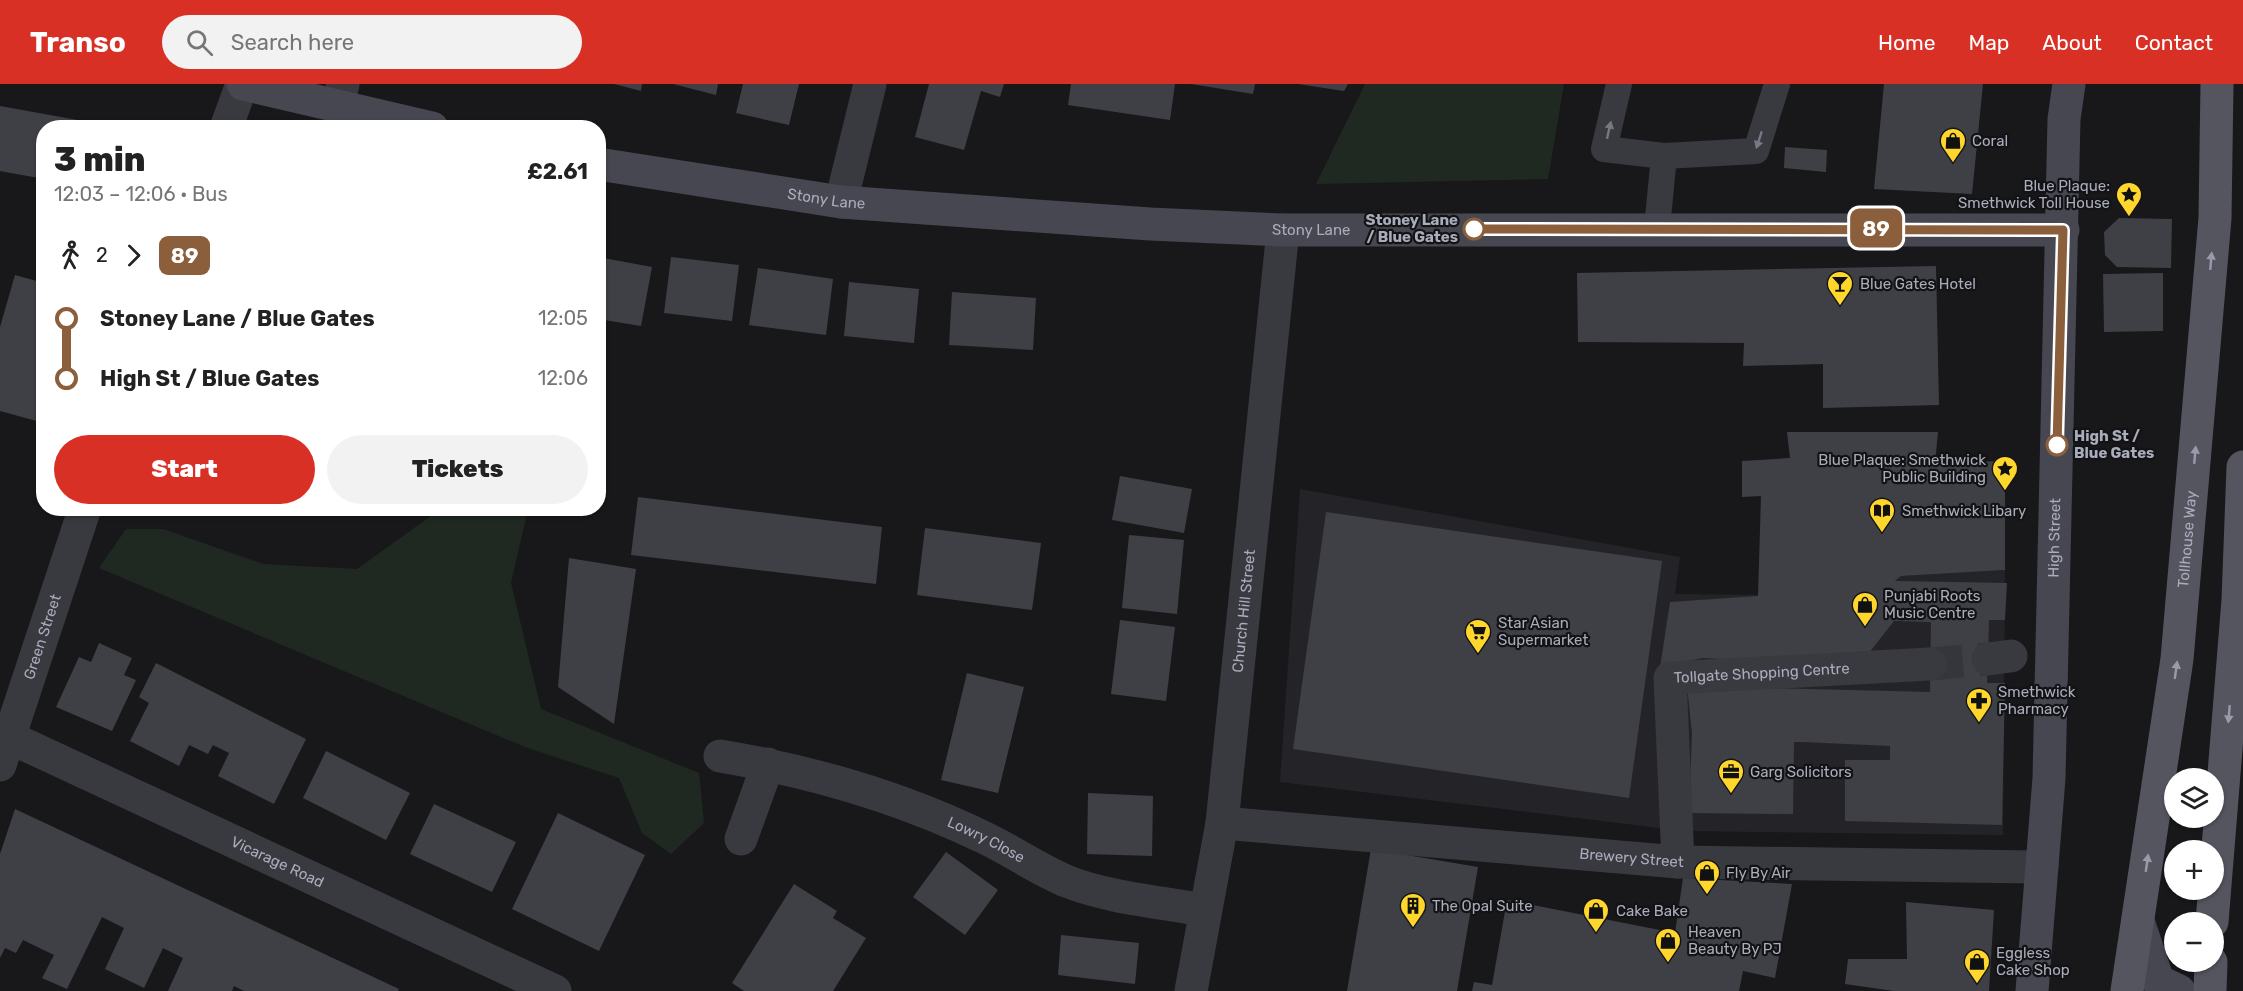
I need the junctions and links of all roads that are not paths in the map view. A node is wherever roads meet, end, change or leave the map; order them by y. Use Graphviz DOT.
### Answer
graph roads {
  1 [pos="243,84"];
  2 [pos="870,84"];
  3 [pos="1619,84"];
  4 [pos="1777,84"];
  5 [pos="2068,84"];
  6 [pos="2217,84"];
  7 [pos="340,95"];
  8 [pos="229,120"];
  9 [pos="410,120"];
  10 [pos="1664,156"];
  11 [pos="606,165"];
  12 [pos="842,202"];
  13 [pos="1657,228"];
  14 [pos="1282,230"];
  15 [pos="2063,230"];
  16 [pos="2243,467"];
  17 [pos="82,516"];
  18 [pos="1930,664"];
  19 [pos="3,745"];
  20 [pos="720,756"];
  21 [pos="768,764"];
  22 [pos="1222,823"];
  23 [pos="741,839"];
  24 [pos="1690,862"];
  25 [pos="2042,867"];
  26 [pos="1204,910"];
  27 [pos="2213,912"];
  28 [pos="2138,921"];
  29 [pos="2211,972"];
  30 [pos="555,991"];
  31 [pos="1191,991"];
  32 [pos="2032,991"];
  33 [pos="2127,991"];
  34 [pos="2179,991"];
  35 [pos="2210,991"];
  1 -- 7 [label="street"];
  1 -- 8 [label="street"];
  2 -- 12 [label="street"];
  10 -- 3 [label="lane, one-way"];
  4 -- 10 [label="lane, one-way"];
  5 -- 15 [label="street, High Street"];
  28 -- 6 [label="main road, Tollhouse Way, one-way"];
  7 -- 9 [label="street"];
  10 -- 13 [label="lane"];
  11 -- 12 [label="street, Stony Lane"];
  12 -- 14 [label="street, Stony Lane"];
  13 -- 14 [label="street, Stony Lane"];
  13 -- 15 [label="street, Stony Lane"];
  14 -- 22 [label="street, Church Hill Street"];
  15 -- 25 [label="street, High Street"];
  16 -- 27 [label="main road, one-way"];
  17 -- 19 [label="street, Green Street"];
  18 -- 24 [label="street, Tollgate Shopping Centre"];
  19 -- 30 [label="street, Vicarage Road"];
  20 -- 21 [label="street, Lowry Close"];
  21 -- 23 [label="street"];
  21 -- 26 [label="street, Lowry Close"];
  22 -- 24 [label="street, Brewery Street"];
  22 -- 26 [label="street, Church Hill Street"];
  24 -- 25 [label="street, Brewery Street"];
  25 -- 32 [label="street, High Street"];
  26 -- 31 [label="street, Church Hill Street"];
  28 -- 33 [label="main road, Tollhouse Way"];
  28 -- 34 [label="street"];
  29 -- 35 [label="main road"];
}
